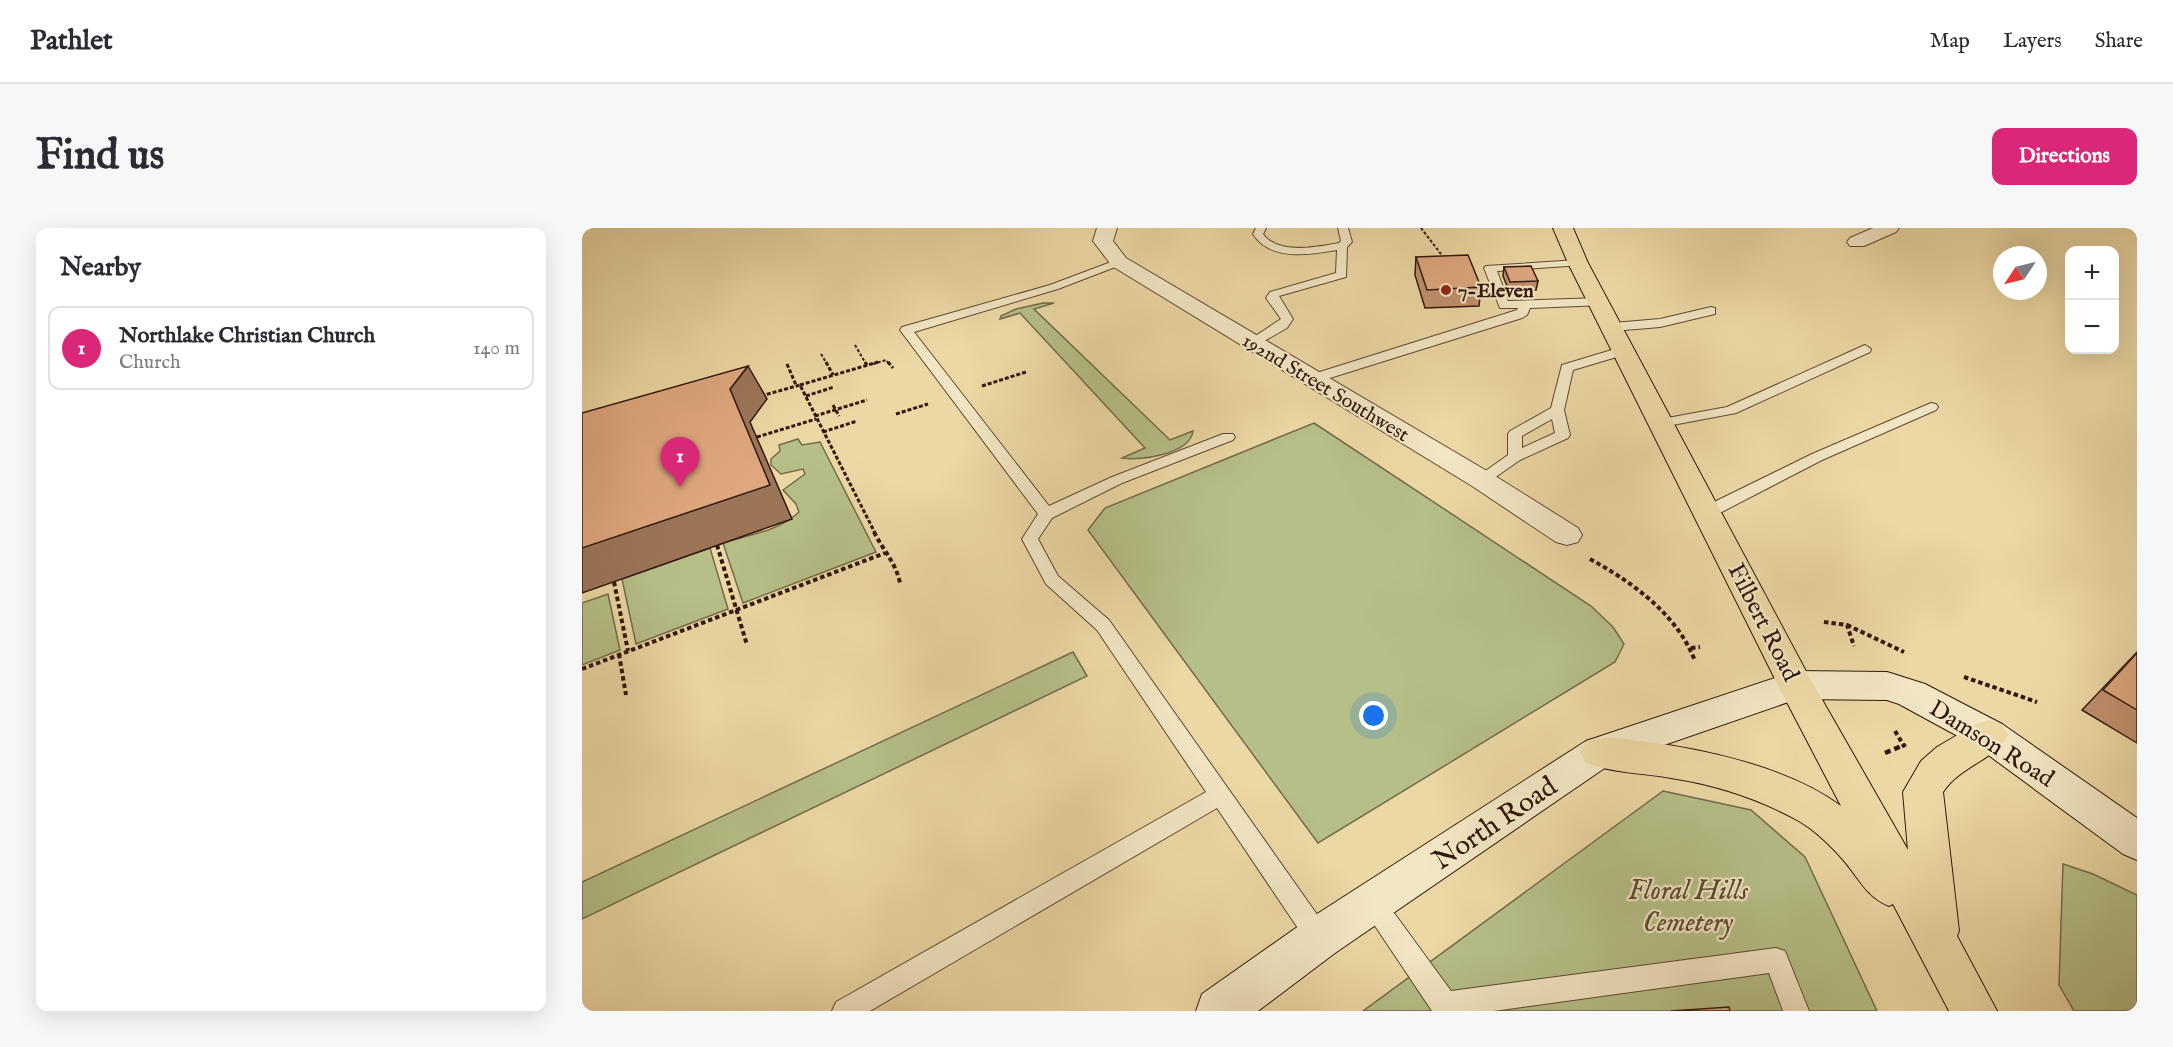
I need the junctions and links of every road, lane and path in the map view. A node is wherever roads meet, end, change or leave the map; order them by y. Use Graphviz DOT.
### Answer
graph roads {
  1 [pos="1107,228"];
  2 [pos="1260,228"];
  3 [pos="1343,228"];
  4 [pos="1421,228"];
  5 [pos="1563,228"];
  6 [pos="1889,228"];
  7 [pos="1857,242"];
  8 [pos="1342,246"];
  9 [pos="1448,261"];
  10 [pos="1119,262"];
  11 [pos="1578,263"];
  12 [pos="1600,302"];
  13 [pos="1524,305"];
  14 [pos="1710,311"];
  15 [pos="1613,327"];
  16 [pos="1252,344"];
  17 [pos="855,345"];
  18 [pos="1865,349"];
  19 [pos="1625,350"];
  20 [pos="821,354"];
  21 [pos="787,364"];
  22 [pos="867,365"];
  23 [pos="893,368"];
  24 [pos="1026,372"];
  25 [pos="833,375"];
  26 [pos="1312,379"];
  27 [pos="798,385"];
  28 [pos="834,387"];
  29 [pos="976,388"];
  30 [pos="806,396"];
  31 [pos="751,399"];
  32 [pos="867,400"];
  33 [pos="833,405"];
  34 [pos="924,405"];
  35 [pos="1931,407"];
  36 [pos="836,410"];
  37 [pos="1557,410"];
  38 [pos="896,414"];
  39 [pos="839,416"];
  40 [pos="816,417"];
  41 [pos="857,421"];
  42 [pos="1662,423"];
  43 [pos="823,432"];
  44 [pos="757,437"];
  45 [pos="1228,437"];
  46 [pos="1515,457"];
  47 [pos="1482,480"];
  48 [pos="1708,512"];
  49 [pos="1046,514"];
  50 [pos="1567,535"];
  51 [pos="717,545"];
  52 [pos="885,553"];
  53 [pos="614,582"];
  54 [pos="900,583"];
  55 [pos="736,610"];
  56 [pos="1824,622"];
  57 [pos="747,645"];
  58 [pos="1854,646"];
  59 [pos="1700,647"];
  60 [pos="1691,648"];
  61 [pos="628,651"];
  62 [pos="619,654"];
  63 [pos="1695,662"];
  64 [pos="582,669"];
  65 [pos="1796,685"];
  66 [pos="626,695"];
  67 [pos="1989,735"];
  68 [pos="1904,745"];
  69 [pos="1599,752"];
  70 [pos="1885,753"];
  71 [pos="1221,794"];
  72 [pos="2137,841"];
  73 [pos="1372,903"];
  74 [pos="1319,938"];
  75 [pos="1939,948"];
  76 [pos="1445,1008"];
  77 [pos="845,1011"];
  78 [pos="1219,1011"];
  79 [pos="1797,1011"];
  80 [pos="1974,1011"];
  1 -- 10 [label="street, 192nd Street Southwest"];
  2 -- 8 [label="lane"];
  3 -- 8 [label="lane"];
  4 -- 9 [label="path"];
  5 -- 11 [label="main road, Filbert Road"];
  6 -- 7 [label="street"];
  8 -- 16 [label="lane"];
  10 -- 16 [label="street, 192nd Street Southwest"];
  10 -- 49 [label="lane"];
  11 -- 12 [label="main road, Filbert Road"];
  11 -- 13 [label="lane"];
  12 -- 13 [label="lane"];
  12 -- 15 [label="main road, Filbert Road"];
  13 -- 26 [label="lane"];
  14 -- 15 [label="lane"];
  15 -- 19 [label="main road, Filbert Road"];
  16 -- 26 [label="street, 192nd Street Southwest"];
  17 -- 22 [label="path"];
  18 -- 42 [label="lane"];
  19 -- 37 [label="lane"];
  19 -- 42 [label="main road, Filbert Road"];
  20 -- 25 [label="path"];
  21 -- 27 [label="path"];
  22 -- 23 [label="path"];
  22 -- 25 [label="path"];
  24 -- 29 [label="path"];
  25 -- 27 [label="path"];
  26 -- 47 [label="street, 192nd Street Southwest"];
  27 -- 30 [label="path"];
  27 -- 31 [label="path"];
  28 -- 30 [label="path"];
  30 -- 40 [label="path"];
  32 -- 36 [label="path"];
  33 -- 36 [label="path"];
  34 -- 38 [label="path"];
  35 -- 48 [label="lane"];
  36 -- 39 [label="path"];
  36 -- 40 [label="path"];
  37 -- 46 [label="lane"];
  37 -- 46 [label="lane"];
  40 -- 43 [label="path"];
  40 -- 44 [label="path"];
  41 -- 43 [label="path"];
  42 -- 48 [label="main road, Filbert Road"];
  43 -- 52 [label="path"];
  45 -- 49 [label="lane"];
  46 -- 47 [label="lane"];
  47 -- 50 [label="street, 192nd Street Southwest"];
  48 -- 65 [label="main road, Filbert Road"];
  49 -- 71 [label="lane"];
  50 -- 60 [label="path"];
  51 -- 55 [label="path"];
  52 -- 54 [label="path"];
  52 -- 55 [label="path"];
  53 -- 61 [label="path"];
  55 -- 57 [label="path"];
  55 -- 61 [label="path"];
  56 -- 58 [label="path"];
  59 -- 60 [label="path"];
  60 -- 63 [label="path"];
  61 -- 62 [label="path"];
  62 -- 64 [label="path"];
  62 -- 66 [label="path"];
  65 -- 67 [label="street, Damson Road"];
  65 -- 69 [label="street, North Road"];
  65 -- 75 [label="main road, Filbert Road"];
  67 -- 72 [label="street, Damson Road"];
  67 -- 75 [label="main road"];
  68 -- 70 [label="path"];
  69 -- 73 [label="street, North Road"];
  69 -- 75 [label="main road"];
  71 -- 74 [label="lane"];
  71 -- 77 [label="lane"];
  73 -- 74 [label="street, North Road"];
  73 -- 76 [label="lane"];
  74 -- 78 [label="street, North Road"];
  75 -- 80 [label="main road, Filbert Road"];
  76 -- 79 [label="lane"];
}
